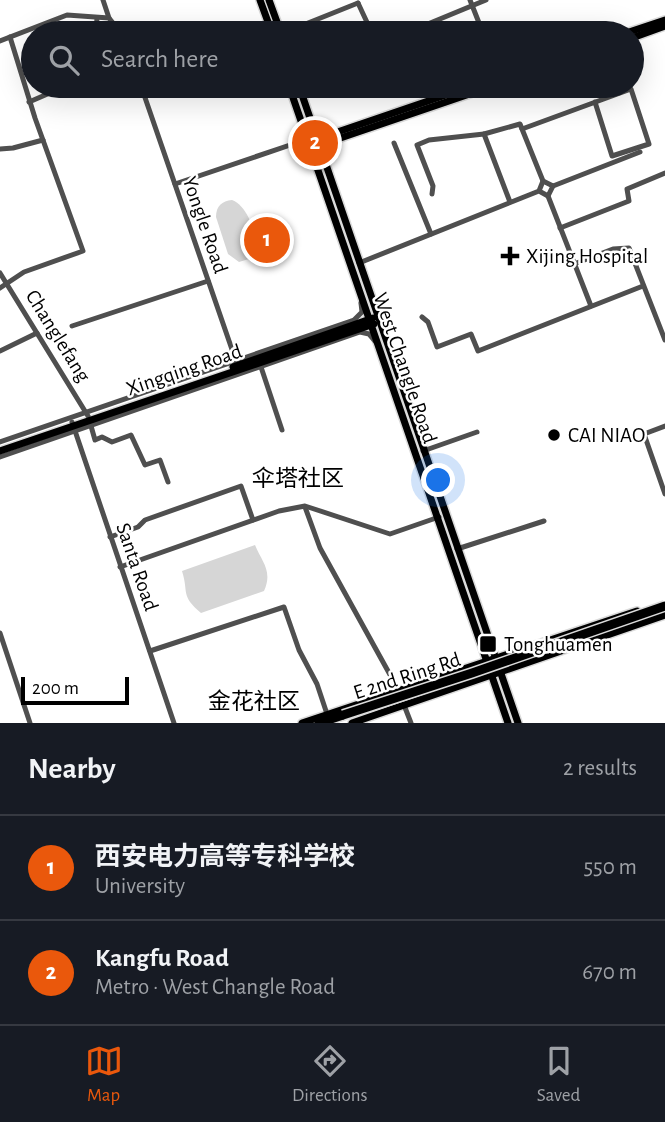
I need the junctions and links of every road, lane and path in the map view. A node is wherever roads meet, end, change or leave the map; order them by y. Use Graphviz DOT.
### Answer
graph roads {
  1 [pos="103,0"];
  2 [pos="260,0"];
  3 [pos="269,0"];
  4 [pos="486,0"];
  5 [pos="357,2"];
  6 [pos="471,2"];
  7 [pos="109,18"];
  8 [pos="97,19"];
  9 [pos="665,20"];
  10 [pos="51,21"];
  11 [pos="111,21"];
  12 [pos="267,21"];
  13 [pos="277,21"];
  14 [pos="311,21"];
  15 [pos="366,21"];
  16 [pos="431,21"];
  17 [pos="478,21"];
  18 [pos="665,26"];
  19 [pos="644,27"];
  20 [pos="21,33"];
  21 [pos="644,34"];
  22 [pos="10,37"];
  23 [pos="0,41"];
  24 [pos="21,75"];
  25 [pos="28,98"];
  26 [pos="38,98"];
  27 [pos="147,98"];
  28 [pos="293,98"];
  29 [pos="303,98"];
  30 [pos="439,98"];
  31 [pos="456,98"];
  32 [pos="606,98"];
  33 [pos="634,98"];
  34 [pos="29,102"];
  35 [pos="595,102"];
  36 [pos="522,129"];
  37 [pos="484,134"];
  38 [pos="43,140"];
  39 [pos="318,142"];
  40 [pos="394,144"];
  41 [pos="309,145"];
  42 [pos="0,149"];
  43 [pos="640,152"];
  44 [pos="665,173"];
  45 [pos="543,181"];
  46 [pos="175,184"];
  47 [pos="553,186"];
  48 [pos="538,191"];
  49 [pos="432,194"];
  50 [pos="548,196"];
  51 [pos="510,202"];
  52 [pos="560,228"];
  53 [pos="431,234"];
  54 [pos="359,263"];
  55 [pos="575,264"];
  56 [pos="0,273"];
  57 [pos="208,281"];
  58 [pos="8,285"];
  59 [pos="643,286"];
  60 [pos="358,287"];
  61 [pos="0,288"];
  62 [pos="591,306"];
  63 [pos="422,317"];
  64 [pos="374,321"];
  65 [pos="340,325"];
  66 [pos="72,326"];
  67 [pos="350,326"];
  68 [pos="37,333"];
  69 [pos="665,340"];
  70 [pos="380,350"];
  71 [pos="0,351"];
  72 [pos="238,367"];
  73 [pos="261,367"];
  74 [pos="87,414"];
  75 [pos="73,426"];
  76 [pos="91,426"];
  77 [pos="665,426"];
  78 [pos="282,430"];
  79 [pos="477,432"];
  80 [pos="0,446"];
  81 [pos="423,451"];
  82 [pos="0,457"];
  83 [pos="168,482"];
  84 [pos="665,494"];
  85 [pos="305,506"];
  86 [pos="439,517"];
  87 [pos="253,520"];
  88 [pos="544,521"];
  89 [pos="110,537"];
  90 [pos="457,549"];
  91 [pos="120,567"];
  92 [pos="665,609"];
  93 [pos="0,633"];
  94 [pos="150,651"];
  95 [pos="496,659"];
  96 [pos="487,662"];
  97 [pos="501,671"];
  98 [pos="492,676"];
  99 [pos="399,691"];
  100 [pos="404,705"];
  101 [pos="327,715"];
  102 [pos="347,719"];
  103 [pos="30,723"];
  104 [pos="174,723"];
  105 [pos="302,723"];
  106 [pos="319,723"];
  107 [pos="335,723"];
  108 [pos="411,723"];
  109 [pos="508,723"];
  110 [pos="518,723"];
  1 -- 7 [label="street"];
  2 -- 12 [label="main road"];
  3 -- 13 [label="main road"];
  4 -- 6 [label="street"];
  5 -- 14 [label="street"];
  5 -- 15 [label="street"];
  6 -- 16 [label="street"];
  6 -- 17 [label="street"];
  7 -- 8 [label="street"];
  7 -- 11 [label="street"];
  8 -- 10 [label="street"];
  9 -- 19 [label="main road"];
  18 -- 21 [label="main road"];
  20 -- 22 [label="street"];
  22 -- 23 [label="street"];
  22 -- 24 [label="street"];
  25 -- 34 [label="street"];
  26 -- 34 [label="street"];
  27 -- 46 [label="street, Yongle Road"];
  28 -- 41 [label="main road, West Changle Road"];
  29 -- 39 [label="main road, West Changle Road"];
  30 -- 39 [label="main road"];
  31 -- 39 [label="main road"];
  32 -- 35 [label="street"];
  33 -- 35 [label="street"];
  34 -- 38 [label="street"];
  35 -- 36 [label="street"];
  36 -- 37 [label="street"];
  36 -- 45 [label="street"];
  37 -- 49 [label="street"];
  37 -- 51 [label="street"];
  38 -- 42 [label="street"];
  38 -- 58 [label="street"];
  39 -- 41 [label="main road"];
  39 -- 54 [label="main road, West Changle Road"];
  40 -- 53 [label="street"];
  41 -- 46 [label="street"];
  41 -- 60 [label="main road, West Changle Road"];
  43 -- 47 [label="street"];
  44 -- 52 [label="street"];
  45 -- 47 [label="street"];
  45 -- 48 [label="street"];
  46 -- 57 [label="street, Yongle Road"];
  47 -- 50 [label="street"];
  48 -- 50 [label="street"];
  48 -- 51 [label="street"];
  50 -- 52 [label="street"];
  51 -- 53 [label="street"];
  52 -- 55 [label="street"];
  53 -- 54 [label="street"];
  54 -- 64 [label="main road, West Changle Road"];
  55 -- 59 [label="street"];
  55 -- 62 [label="street"];
  56 -- 58 [label="street, Changlefang"];
  57 -- 66 [label="street"];
  57 -- 72 [label="street, Yongle Road"];
  58 -- 61 [label="street"];
  58 -- 68 [label="street, Changlefang"];
  59 -- 62 [label="street"];
  59 -- 69 [label="street"];
  60 -- 64 [label="main road, West Changle Road"];
  60 -- 65 [label="street"];
  62 -- 63 [label="street"];
  64 -- 67 [label="main road, Xingqing Road"];
  64 -- 70 [label="main road, West Changle Road"];
  64 -- 72 [label="main road, Xingqing Road"];
  64 -- 81 [label="main road, West Changle Road"];
  65 -- 67 [label="main road"];
  65 -- 72 [label="street"];
  67 -- 72 [label="main road, Xingqing Road"];
  68 -- 71 [label="street"];
  68 -- 74 [label="street, Changlefang"];
  70 -- 73 [label="street"];
  70 -- 86 [label="main road, West Changle Road"];
  72 -- 73 [label="street"];
  72 -- 74 [label="main road, Xingqing Road"];
  72 -- 75 [label="main road, Xingqing Road"];
  72 -- 76 [label="street"];
  73 -- 78 [label="street"];
  74 -- 75 [label="main road, Xingqing Road"];
  74 -- 80 [label="street"];
  75 -- 76 [label="street"];
  75 -- 80 [label="main road, Xingqing Road"];
  75 -- 82 [label="street"];
  75 -- 89 [label="street, Santa Road"];
  76 -- 83 [label="street"];
  77 -- 84 [label="street"];
  79 -- 81 [label="street"];
  81 -- 90 [label="main road, West Changle Road"];
  85 -- 86 [label="street"];
  85 -- 87 [label="street"];
  85 -- 99 [label="street"];
  86 -- 96 [label="main road, West Changle Road"];
  87 -- 89 [label="street"];
  87 -- 91 [label="street"];
  88 -- 90 [label="street"];
  89 -- 91 [label="street, Santa Road"];
  90 -- 95 [label="main road, West Changle Road"];
  91 -- 94 [label="street, Santa Road"];
  92 -- 95 [label="main road"];
  92 -- 97 [label="main road"];
  92 -- 102 [label="highway, E 2nd Ring Rd, bridge"];
  93 -- 103 [label="street"];
  94 -- 101 [label="street"];
  94 -- 104 [label="street, Santa Road"];
  95 -- 96 [label="main road"];
  95 -- 97 [label="main road, West Changle Road"];
  96 -- 98 [label="main road, West Changle Road"];
  96 -- 99 [label="main road"];
  97 -- 98 [label="main road"];
  97 -- 110 [label="main road, West Changle Road"];
  98 -- 100 [label="main road"];
  98 -- 109 [label="main road, West Changle Road"];
  99 -- 101 [label="main road"];
  100 -- 102 [label="main road"];
  100 -- 108 [label="street"];
  101 -- 102 [label="highway"];
  101 -- 105 [label="main road"];
  102 -- 106 [label="highway, E 2nd Ring Rd"];
  102 -- 107 [label="highway, E 2nd Ring Rd"];
}
